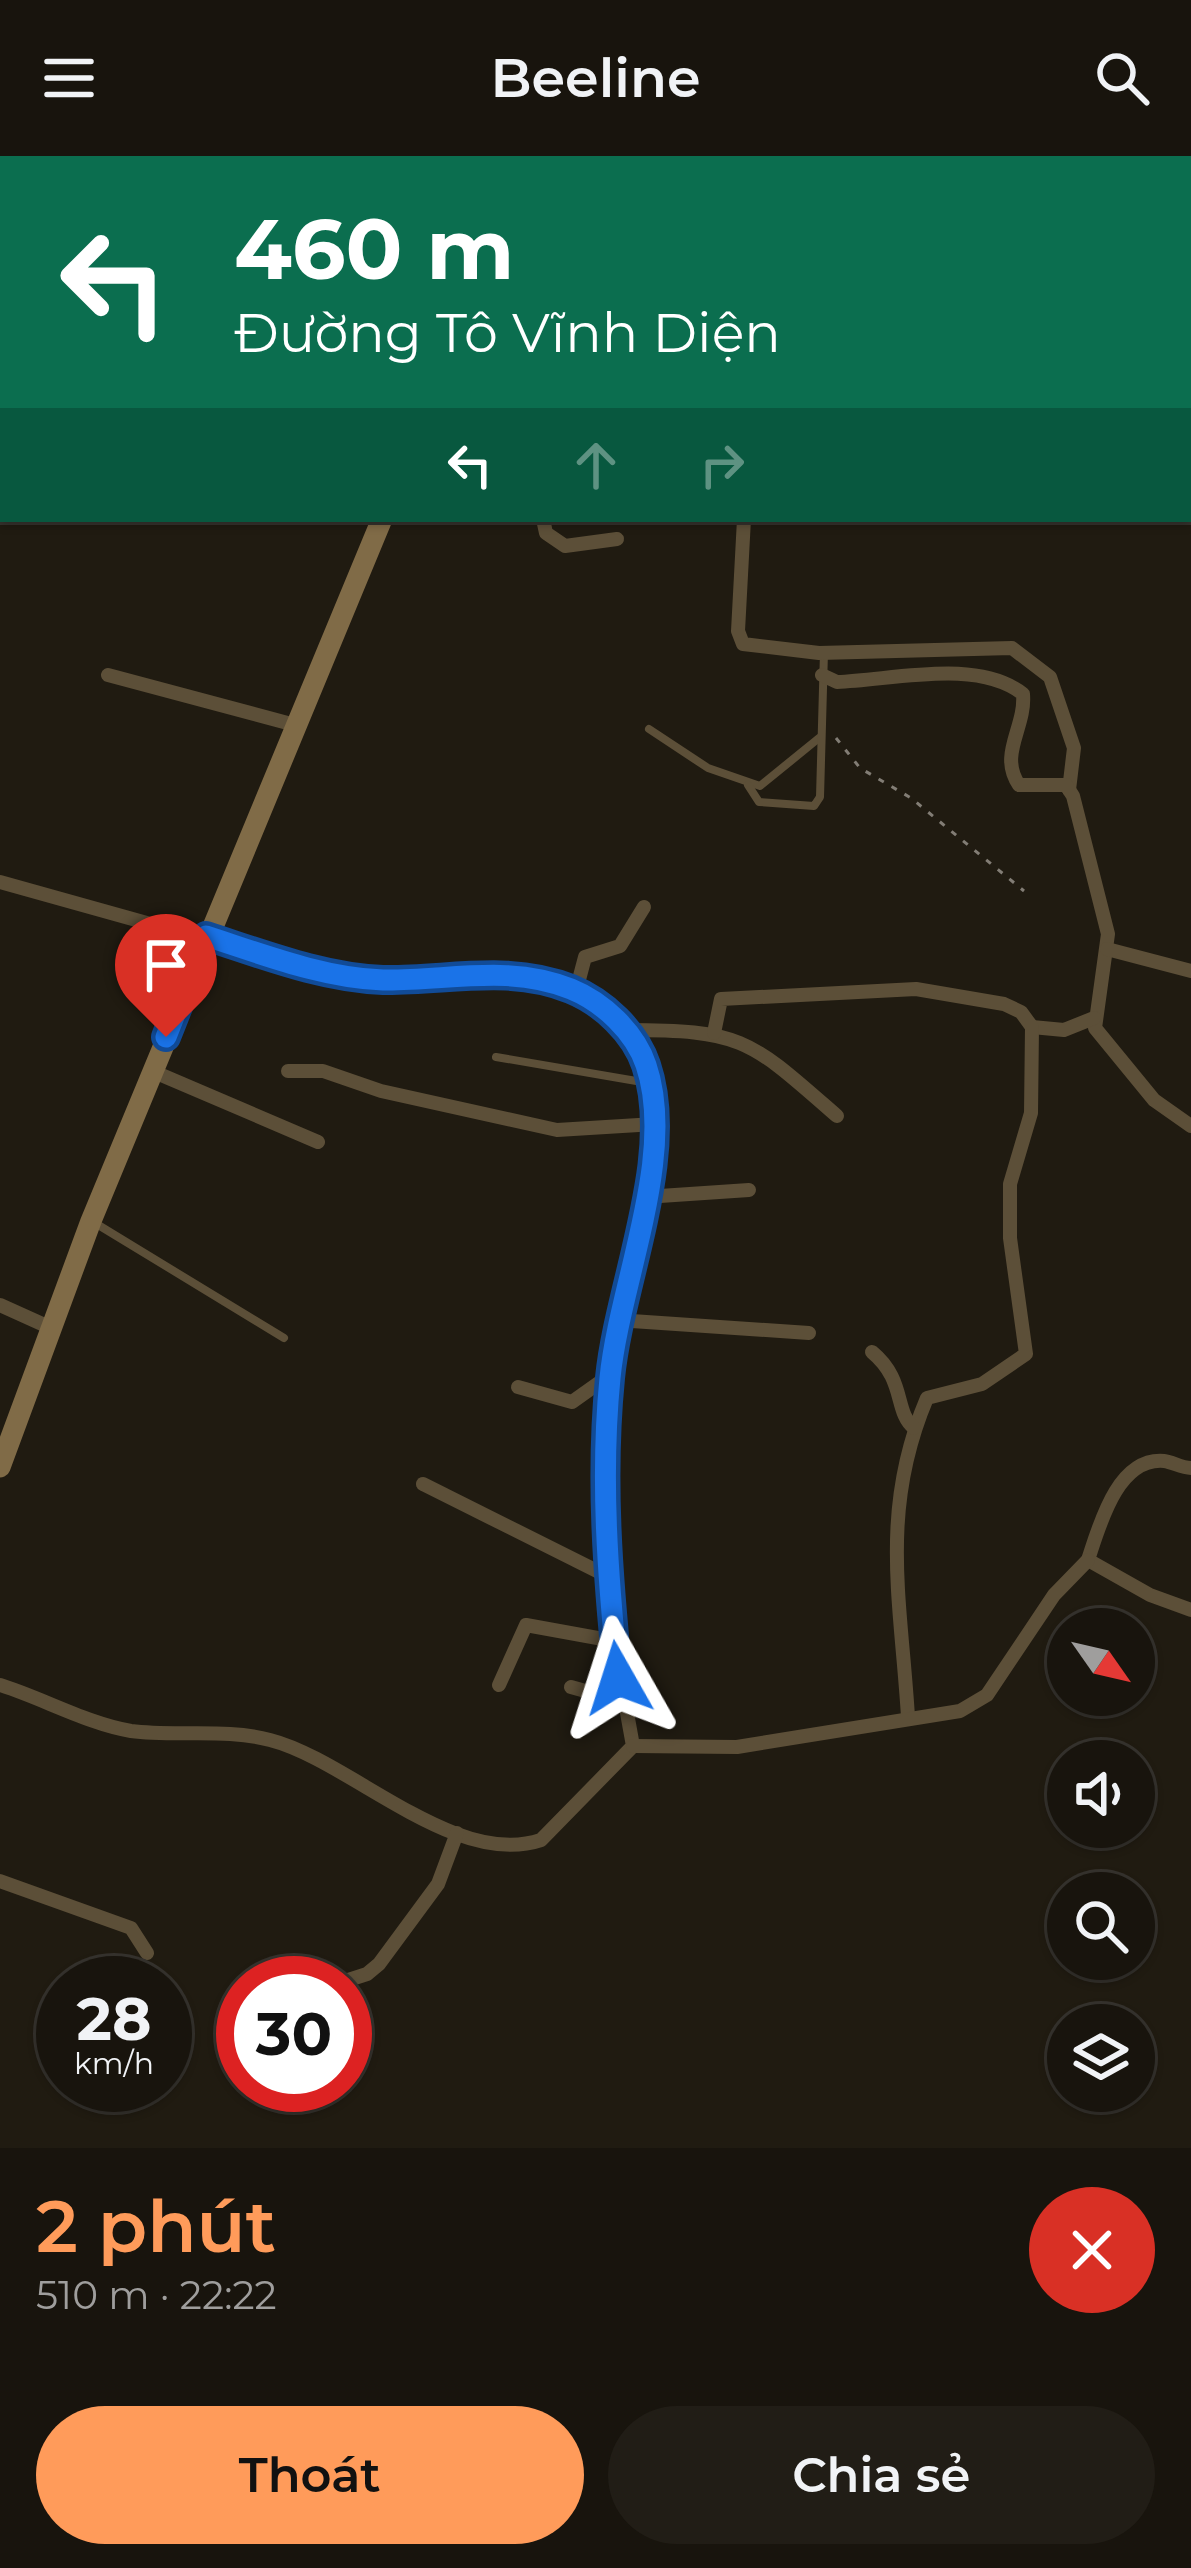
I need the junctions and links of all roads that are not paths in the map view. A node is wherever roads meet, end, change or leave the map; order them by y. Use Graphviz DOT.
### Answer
graph roads {
  1 [pos="381,522"];
  2 [pos="543,522"];
  3 [pos="745,522"];
  4 [pos="616,539"];
  5 [pos="824,652"];
  6 [pos="108,675"];
  7 [pos="822,675"];
  8 [pos="296,724"];
  9 [pos="650,729"];
  10 [pos="820,737"];
  11 [pos="748,785"];
  12 [pos="1069,790"];
  13 [pos="0,882"];
  14 [pos="644,907"];
  15 [pos="206,936"];
  16 [pos="1107,950"];
  17 [pos="1191,971"];
  18 [pos="576,991"];
  19 [pos="1094,1018"];
  20 [pos="1032,1027"];
  21 [pos="626,1030"];
  22 [pos="713,1033"];
  23 [pos="496,1057"];
  24 [pos="152,1071"];
  25 [pos="288,1072"];
  26 [pos="650,1083"];
  27 [pos="837,1116"];
  28 [pos="655,1124"];
  29 [pos="1191,1126"];
  30 [pos="318,1142"];
  31 [pos="749,1190"];
  32 [pos="645,1197"];
  33 [pos="92,1221"];
  34 [pos="0,1305"];
  35 [pos="616,1320"];
  36 [pos="51,1328"];
  37 [pos="809,1333"];
  38 [pos="284,1338"];
  39 [pos="872,1352"];
  40 [pos="610,1375"];
  41 [pos="518,1387"];
  42 [pos="914,1428"];
  43 [pos="0,1467"];
  44 [pos="1191,1468"];
  45 [pos="424,1484"];
  46 [pos="1088,1560"];
  47 [pos="609,1577"];
  48 [pos="1191,1610"];
  49 [pos="614,1640"];
  50 [pos="0,1685"];
  51 [pos="499,1685"];
  52 [pos="571,1687"];
  53 [pos="628,1702"];
  54 [pos="908,1717"];
  55 [pos="633,1746"];
  56 [pos="458,1833"];
  57 [pos="0,1881"];
  58 [pos="147,1953"];
  59 [pos="372,1971"];
  1 -- 8 [label="main road"];
  2 -- 4 [label="street"];
  3 -- 5 [label="street"];
  5 -- 7 [label="lane"];
  5 -- 12 [label="street"];
  6 -- 8 [label="street"];
  7 -- 10 [label="lane"];
  7 -- 12 [label="street"];
  8 -- 15 [label="main road"];
  9 -- 11 [label="lane"];
  10 -- 11 [label="lane"];
  10 -- 11 [label="lane"];
  12 -- 16 [label="street"];
  13 -- 15 [label="street"];
  14 -- 18 [label="street"];
  15 -- 18 [label="street"];
  15 -- 24 [label="main road"];
  16 -- 17 [label="street"];
  16 -- 19 [label="street"];
  18 -- 21 [label="street"];
  19 -- 20 [label="street"];
  19 -- 29 [label="street"];
  20 -- 22 [label="street"];
  20 -- 42 [label="street"];
  21 -- 22 [label="street"];
  21 -- 26 [label="street"];
  22 -- 27 [label="street"];
  23 -- 26 [label="lane"];
  24 -- 30 [label="street"];
  24 -- 33 [label="main road"];
  25 -- 28 [label="street"];
  26 -- 28 [label="street"];
  28 -- 32 [label="street"];
  31 -- 32 [label="street"];
  32 -- 35 [label="street"];
  33 -- 36 [label="main road"];
  33 -- 38 [label="lane"];
  34 -- 36 [label="street"];
  35 -- 37 [label="street"];
  35 -- 40 [label="street"];
  36 -- 43 [label="main road"];
  39 -- 42 [label="street"];
  40 -- 41 [label="street"];
  40 -- 47 [label="street"];
  42 -- 54 [label="street"];
  44 -- 46 [label="street"];
  45 -- 47 [label="street"];
  46 -- 48 [label="street"];
  46 -- 54 [label="street"];
  47 -- 49 [label="street"];
  49 -- 51 [label="street"];
  49 -- 53 [label="street"];
  50 -- 56 [label="street"];
  52 -- 53 [label="street"];
  53 -- 55 [label="street"];
  54 -- 55 [label="street"];
  55 -- 56 [label="street"];
  56 -- 59 [label="street"];
  57 -- 58 [label="street"];
}
